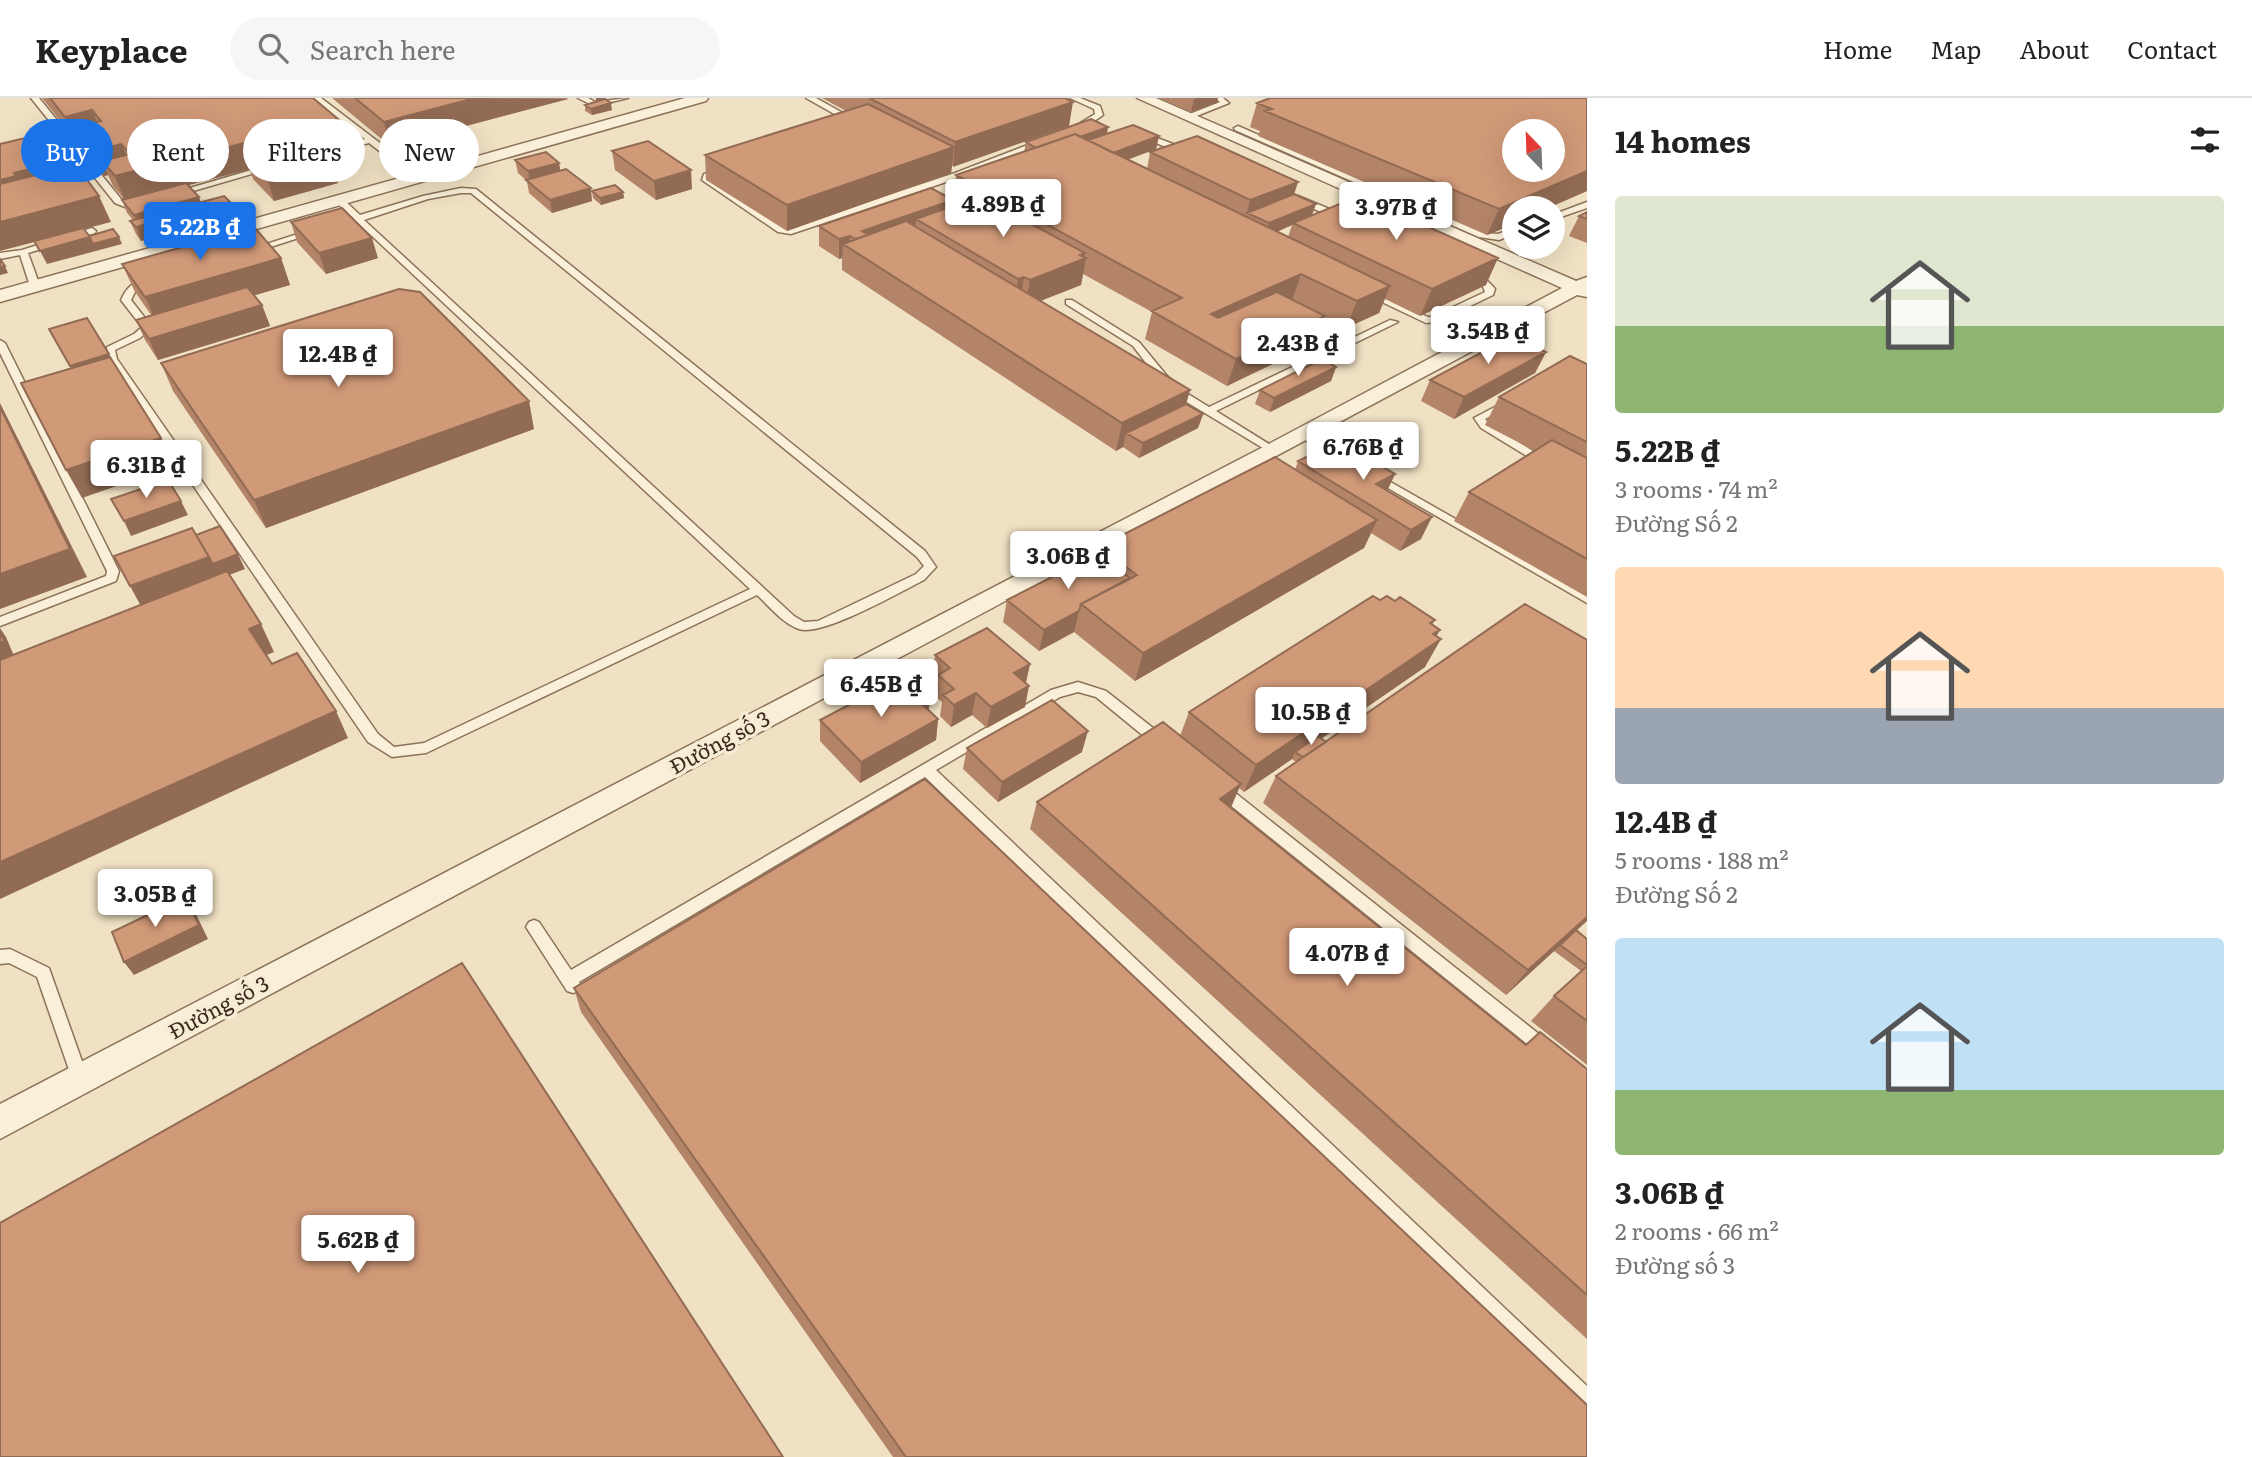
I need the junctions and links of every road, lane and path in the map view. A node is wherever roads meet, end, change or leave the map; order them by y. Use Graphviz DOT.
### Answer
graph roads {
  1 [pos="35,98"];
  2 [pos="316,98"];
  3 [pos="582,98"];
  4 [pos="624,98"];
  5 [pos="810,98"];
  6 [pos="1074,98"];
  7 [pos="1144,98"];
  8 [pos="1219,98"];
  9 [pos="692,99"];
  10 [pos="1186,117"];
  11 [pos="1251,123"];
  12 [pos="1231,130"];
  13 [pos="854,132"];
  14 [pos="1072,132"];
  15 [pos="1149,137"];
  16 [pos="371,140"];
  17 [pos="1048,141"];
  18 [pos="365,142"];
  19 [pos="379,146"];
  20 [pos="1186,152"];
  21 [pos="1174,157"];
  22 [pos="1198,157"];
  23 [pos="479,161"];
  24 [pos="734,168"];
  25 [pos="946,169"];
  26 [pos="243,175"];
  27 [pos="958,175"];
  28 [pos="405,182"];
  29 [pos="1283,193"];
  30 [pos="165,196"];
  31 [pos="152,200"];
  32 [pos="339,200"];
  33 [pos="1587,205"];
  34 [pos="1355,212"];
  35 [pos="1565,213"];
  36 [pos="1343,218"];
  37 [pos="360,219"];
  38 [pos="1332,223"];
  39 [pos="1355,223"];
  40 [pos="92,231"];
  41 [pos="1502,236"];
  42 [pos="23,252"];
  43 [pos="243,253"];
  44 [pos="0,256"];
  45 [pos="1461,272"];
  46 [pos="164,275"];
  47 [pos="35,286"];
  48 [pos="1583,287"];
  49 [pos="1360,289"];
  50 [pos="0,296"];
  51 [pos="1069,302"];
  52 [pos="1393,322"];
  53 [pos="0,343"];
  54 [pos="1522,397"];
  55 [pos="1208,411"];
  56 [pos="1302,434"];
  57 [pos="1273,451"];
  58 [pos="1351,462"];
  59 [pos="1363,469"];
  60 [pos="1510,477"];
  61 [pos="757,590"];
  62 [pos="1587,599"];
  63 [pos="0,622"];
  64 [pos="1177,755"];
  65 [pos="928,770"];
  66 [pos="1209,780"];
  67 [pos="534,927"];
  68 [pos="0,957"];
  69 [pos="569,980"];
  70 [pos="585,1003"];
  71 [pos="1565,1065"];
  72 [pos="81,1081"];
  73 [pos="0,1122"];
  74 [pos="1587,1400"];
  1 -- 31 [label="lane"];
  2 -- 16 [label="lane"];
  3 -- 4 [label="lane"];
  5 -- 13 [label="lane"];
  6 -- 14 [label="lane"];
  7 -- 10 [label="street"];
  8 -- 10 [label="lane"];
  9 -- 23 [label="street"];
  10 -- 12 [label="street"];
  11 -- 12 [label="lane"];
  12 -- 41 [label="lane"];
  12 -- 48 [label="street"];
  15 -- 20 [label="lane"];
  16 -- 18 [label="lane"];
  16 -- 19 [label="lane"];
  17 -- 27 [label="lane"];
  20 -- 21 [label="lane"];
  20 -- 22 [label="lane"];
  24 -- 27 [label="lane"];
  25 -- 27 [label="lane"];
  26 -- 30 [label="lane"];
  28 -- 32 [label="street"];
  29 -- 36 [label="lane"];
  32 -- 37 [label="lane"];
  32 -- 47 [label="street"];
  33 -- 35 [label="lane"];
  34 -- 36 [label="lane"];
  36 -- 38 [label="lane"];
  36 -- 39 [label="lane"];
  37 -- 43 [label="lane"];
  37 -- 61 [label="lane"];
  37 -- 61 [label="lane"];
  40 -- 42 [label="lane"];
  42 -- 44 [label="lane"];
  42 -- 47 [label="lane"];
  45 -- 49 [label="lane"];
  46 -- 61 [label="lane"];
  47 -- 50 [label="street"];
  48 -- 56 [label="street, Đường số 3"];
  51 -- 55 [label="lane"];
  52 -- 55 [label="lane"];
  53 -- 63 [label="lane"];
  54 -- 60 [label="lane"];
  55 -- 57 [label="lane"];
  56 -- 57 [label="street, Đường số 3"];
  56 -- 58 [label="lane"];
  57 -- 72 [label="street, Đường số 3"];
  59 -- 62 [label="lane"];
  64 -- 65 [label="lane"];
  65 -- 69 [label="lane"];
  65 -- 74 [label="lane"];
  66 -- 71 [label="lane"];
  67 -- 69 [label="lane"];
  68 -- 72 [label="lane"];
  69 -- 70 [label="lane"];
  72 -- 73 [label="street, Đường số 3"];
}
